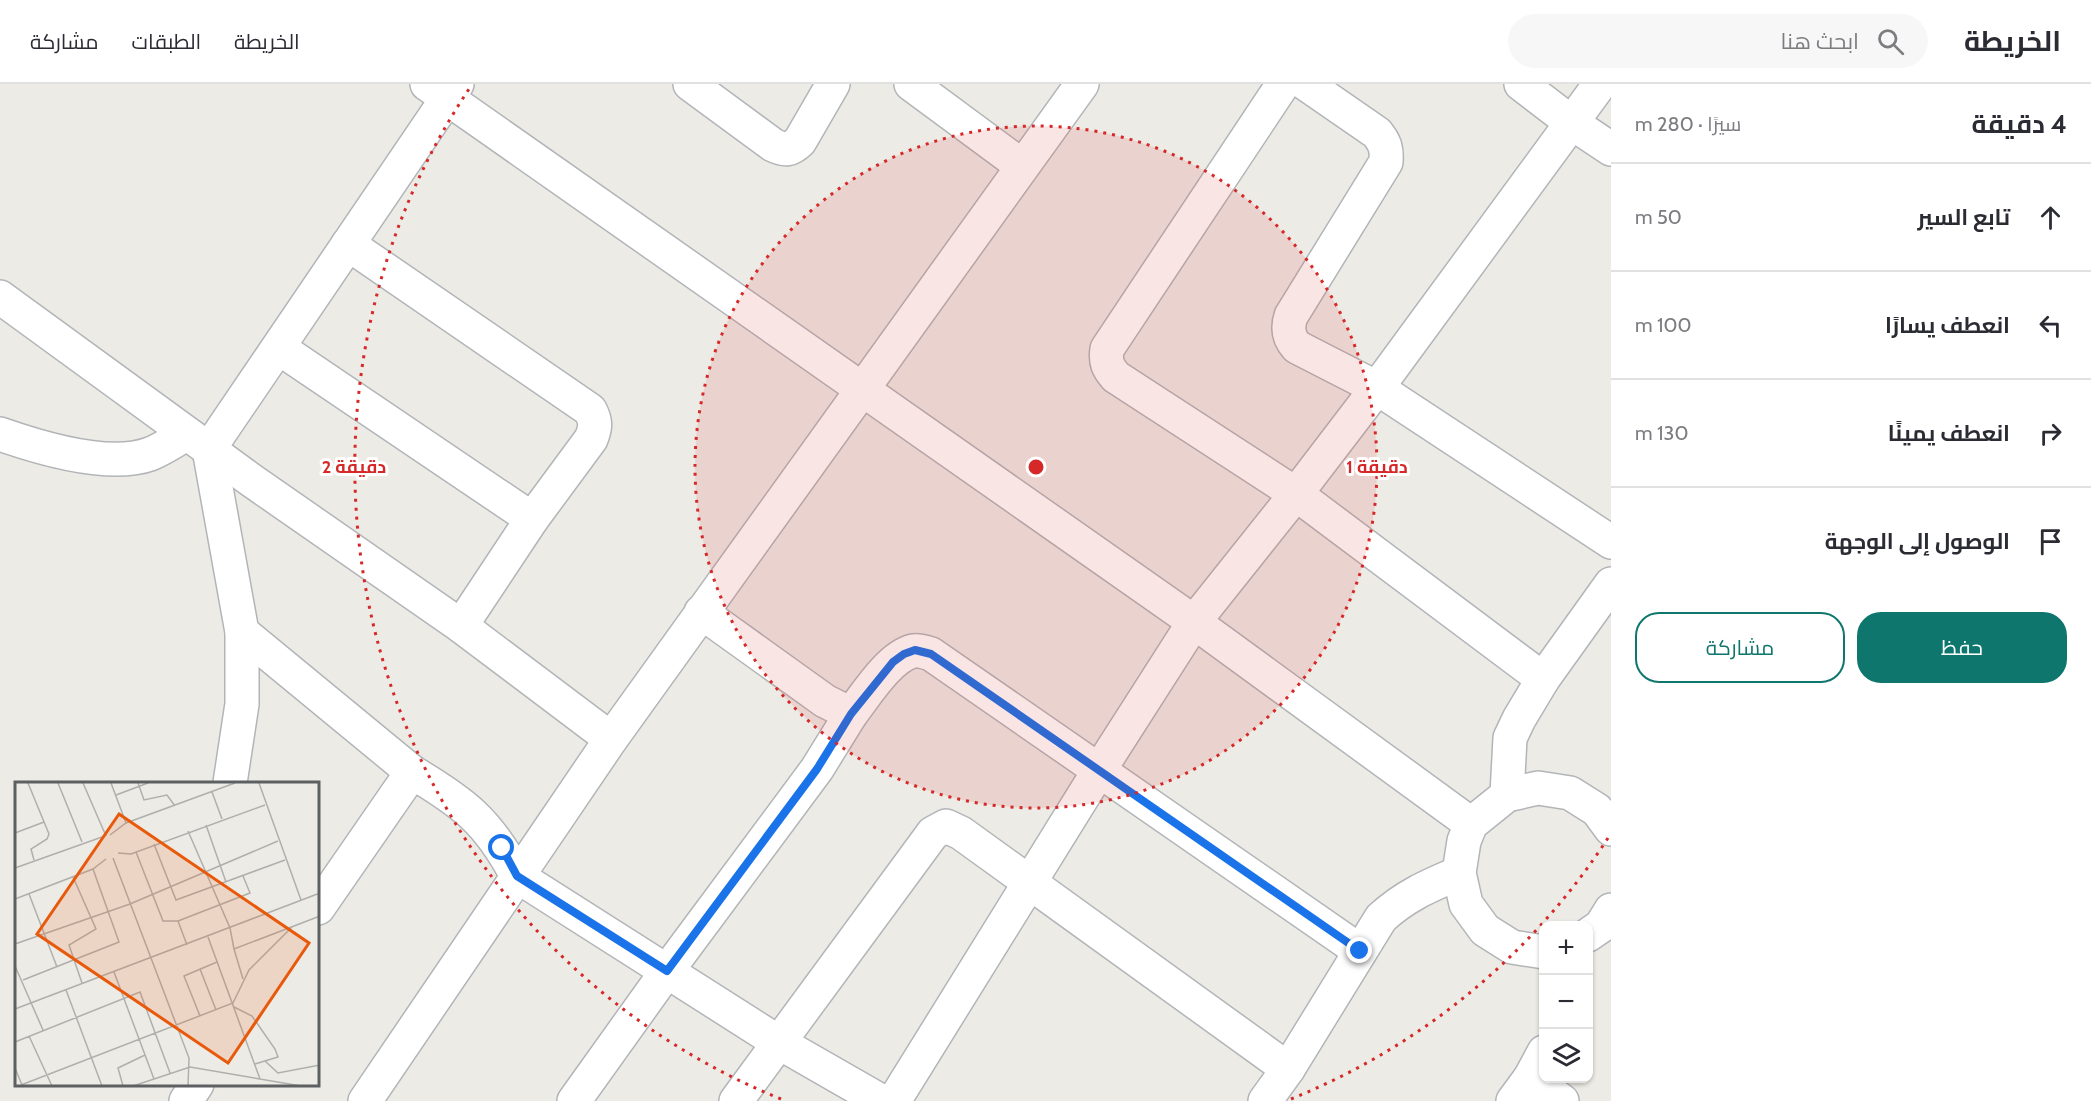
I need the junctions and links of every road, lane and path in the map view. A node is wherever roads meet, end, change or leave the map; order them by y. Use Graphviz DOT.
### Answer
graph roads {
  1 [pos="690,84"];
  2 [pos="833,84"];
  3 [pos="911,84"];
  4 [pos="1082,84"];
  5 [pos="1284,84"];
  6 [pos="1306,84"];
  7 [pos="1521,84"];
  8 [pos="1600,84"];
  9 [pos="444,88"];
  10 [pos="1572,123"];
  11 [pos="1611,149"];
  12 [pos="1022,166"];
  13 [pos="348,244"];
  14 [pos="0,297"];
  15 [pos="279,348"];
  16 [pos="1377,388"];
  17 [pos="861,390"];
  18 [pos="0,434"];
  19 [pos="198,441"];
  20 [pos="1296,494"];
  21 [pos="532,519"];
  22 [pos="1611,542"];
  23 [pos="1611,584"];
  24 [pos="701,612"];
  25 [pos="1194,622"];
  26 [pos="461,626"];
  27 [pos="242,632"];
  28 [pos="1543,679"];
  29 [pos="851,714"];
  30 [pos="611,739"];
  31 [pos="1100,769"];
  32 [pos="412,772"];
  33 [pos="230,782"];
  34 [pos="1507,795"];
  35 [pos="1471,824"];
  36 [pos="1611,829"];
  37 [pos="1459,873"];
  38 [pos="517,876"];
  39 [pos="1029,883"];
  40 [pos="320,905"];
  41 [pos="1360,951"];
  42 [pos="1539,951"];
  43 [pos="667,971"];
  44 [pos="778,1042"];
  45 [pos="1288,1069"];
  46 [pos="1529,1077"];
  47 [pos="173,1086"];
  48 [pos="196,1086"];
  49 [pos="170,1101"];
  50 [pos="186,1101"];
  51 [pos="365,1101"];
  52 [pos="574,1101"];
  53 [pos="736,1101"];
  54 [pos="881,1101"];
  55 [pos="894,1101"];
  56 [pos="1265,1101"];
  57 [pos="1562,1101"];
  1 -- 2 [label="street"];
  3 -- 12 [label="street"];
  4 -- 12 [label="street"];
  5 -- 20 [label="street"];
  6 -- 16 [label="street"];
  7 -- 10 [label="street"];
  8 -- 10 [label="street"];
  9 -- 13 [label="street"];
  9 -- 17 [label="street"];
  10 -- 11 [label="street"];
  10 -- 16 [label="street"];
  12 -- 17 [label="street"];
  13 -- 15 [label="street"];
  13 -- 21 [label="street"];
  14 -- 19 [label="street"];
  15 -- 19 [label="street"];
  15 -- 21 [label="street"];
  16 -- 20 [label="street"];
  16 -- 22 [label="street"];
  17 -- 24 [label="street"];
  17 -- 25 [label="street"];
  18 -- 19 [label="street"];
  19 -- 26 [label="street"];
  19 -- 27 [label="street"];
  20 -- 25 [label="street"];
  20 -- 28 [label="street"];
  21 -- 26 [label="street"];
  23 -- 28 [label="street"];
  24 -- 29 [label="street"];
  24 -- 30 [label="street"];
  25 -- 31 [label="street"];
  25 -- 35 [label="street"];
  26 -- 30 [label="street"];
  27 -- 32 [label="street"];
  27 -- 33 [label="street"];
  28 -- 34 [label="street"];
  29 -- 31 [label="street"];
  29 -- 43 [label="street"];
  30 -- 38 [label="street"];
  31 -- 39 [label="street"];
  31 -- 41 [label="street"];
  32 -- 38 [label="street"];
  32 -- 40 [label="street"];
  34 -- 35 [label="street"];
  34 -- 36 [label="street"];
  35 -- 37 [label="street"];
  37 -- 41 [label="street"];
  37 -- 42 [label="street"];
  38 -- 43 [label="street"];
  38 -- 51 [label="street"];
  39 -- 44 [label="street"];
  39 -- 45 [label="street"];
  39 -- 55 [label="street"];
  41 -- 45 [label="street"];
  43 -- 44 [label="street"];
  43 -- 52 [label="street"];
  44 -- 53 [label="street"];
  44 -- 54 [label="street"];
  45 -- 56 [label="street"];
  46 -- 57 [label="street"];
  47 -- 49 [label="street"];
  48 -- 50 [label="street"];
}
